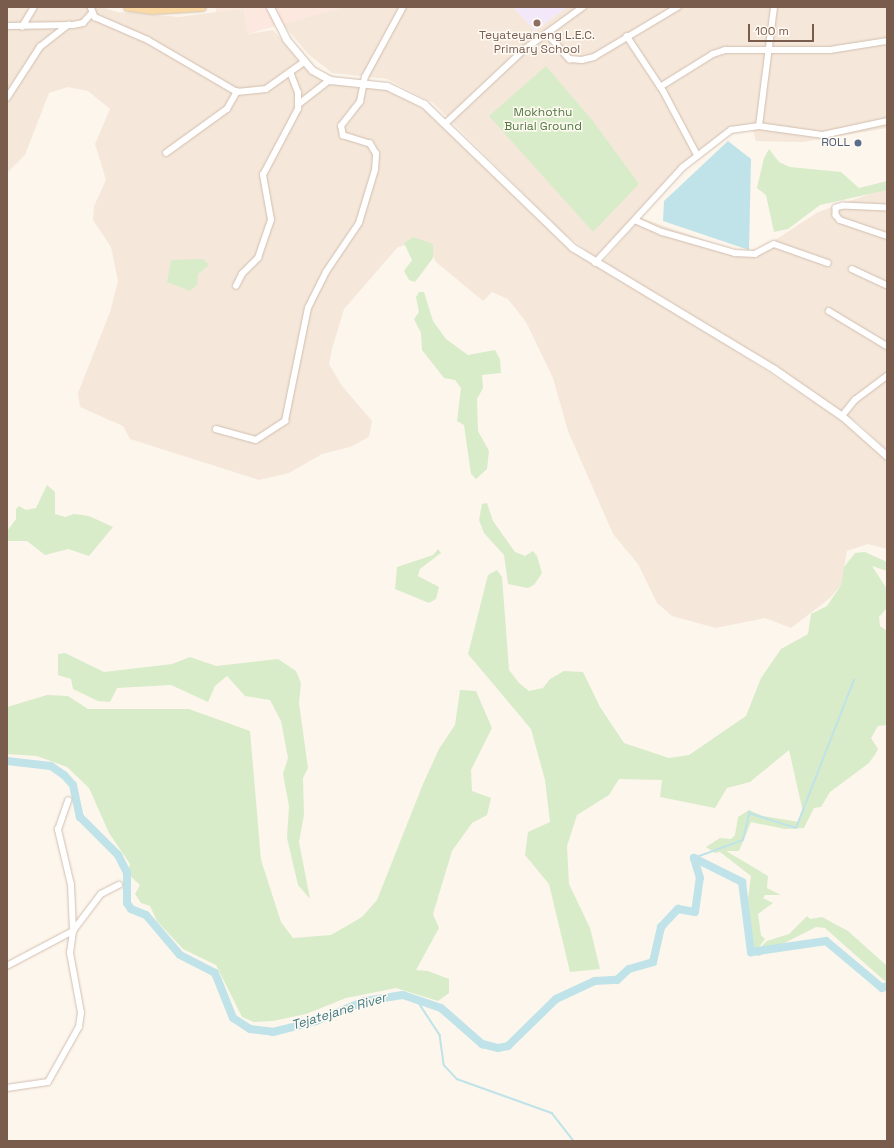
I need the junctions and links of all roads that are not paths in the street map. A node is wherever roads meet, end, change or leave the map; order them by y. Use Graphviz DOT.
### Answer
graph roads {
  1 [pos="34,7"];
  2 [pos="128,7"];
  3 [pos="202,7"];
  4 [pos="270,7"];
  5 [pos="403,7"];
  6 [pos="583,7"];
  7 [pos="678,7"];
  8 [pos="774,7"];
  9 [pos="91,10"];
  10 [pos="68,24"];
  11 [pos="7,27"];
  12 [pos="22,27"];
  13 [pos="547,34"];
  14 [pos="627,36"];
  15 [pos="887,41"];
  16 [pos="768,51"];
  17 [pos="304,62"];
  18 [pos="290,72"];
  19 [pos="330,80"];
  20 [pos="364,82"];
  21 [pos="660,87"];
  22 [pos="237,92"];
  23 [pos="7,98"];
  24 [pos="299,104"];
  25 [pos="887,121"];
  26 [pos="445,124"];
  27 [pos="759,126"];
  28 [pos="166,153"];
  29 [pos="698,156"];
  30 [pos="887,208"];
  31 [pos="634,220"];
  32 [pos="887,236"];
  33 [pos="595,263"];
  34 [pos="828,263"];
  35 [pos="852,269"];
  36 [pos="887,285"];
  37 [pos="236,286"];
  38 [pos="829,311"];
  39 [pos="887,346"];
  40 [pos="887,376"];
  41 [pos="842,416"];
  42 [pos="216,429"];
  43 [pos="887,456"];
  44 [pos="68,801"];
  45 [pos="119,885"];
  46 [pos="73,931"];
  47 [pos="7,966"];
  48 [pos="7,1088"];
  1 -- 12 [label="street"];
  2 -- 3 [label="main road"];
  4 -- 17 [label="main road"];
  5 -- 20 [label="street"];
  6 -- 13 [label="street"];
  7 -- 14 [label="street"];
  8 -- 16 [label="street"];
  9 -- 10 [label="street"];
  9 -- 22 [label="street"];
  10 -- 12 [label="street"];
  10 -- 23 [label="street"];
  11 -- 12 [label="street"];
  13 -- 14 [label="street"];
  13 -- 26 [label="street"];
  14 -- 21 [label="street"];
  15 -- 16 [label="street"];
  16 -- 21 [label="street"];
  16 -- 27 [label="street"];
  17 -- 18 [label="street"];
  17 -- 19 [label="main road"];
  18 -- 22 [label="street"];
  18 -- 24 [label="street"];
  19 -- 20 [label="main road"];
  19 -- 24 [label="street"];
  20 -- 26 [label="main road"];
  20 -- 42 [label="street"];
  21 -- 29 [label="street"];
  22 -- 28 [label="street"];
  24 -- 37 [label="street"];
  25 -- 27 [label="street"];
  26 -- 33 [label="main road"];
  27 -- 29 [label="street"];
  29 -- 31 [label="street"];
  30 -- 32 [label="street"];
  31 -- 33 [label="street"];
  31 -- 34 [label="street"];
  33 -- 41 [label="main road"];
  35 -- 36 [label="street"];
  38 -- 39 [label="street"];
  40 -- 41 [label="street"];
  41 -- 43 [label="main road"];
  44 -- 46 [label="street"];
  45 -- 46 [label="street"];
  46 -- 47 [label="street"];
  46 -- 48 [label="street"];
}
